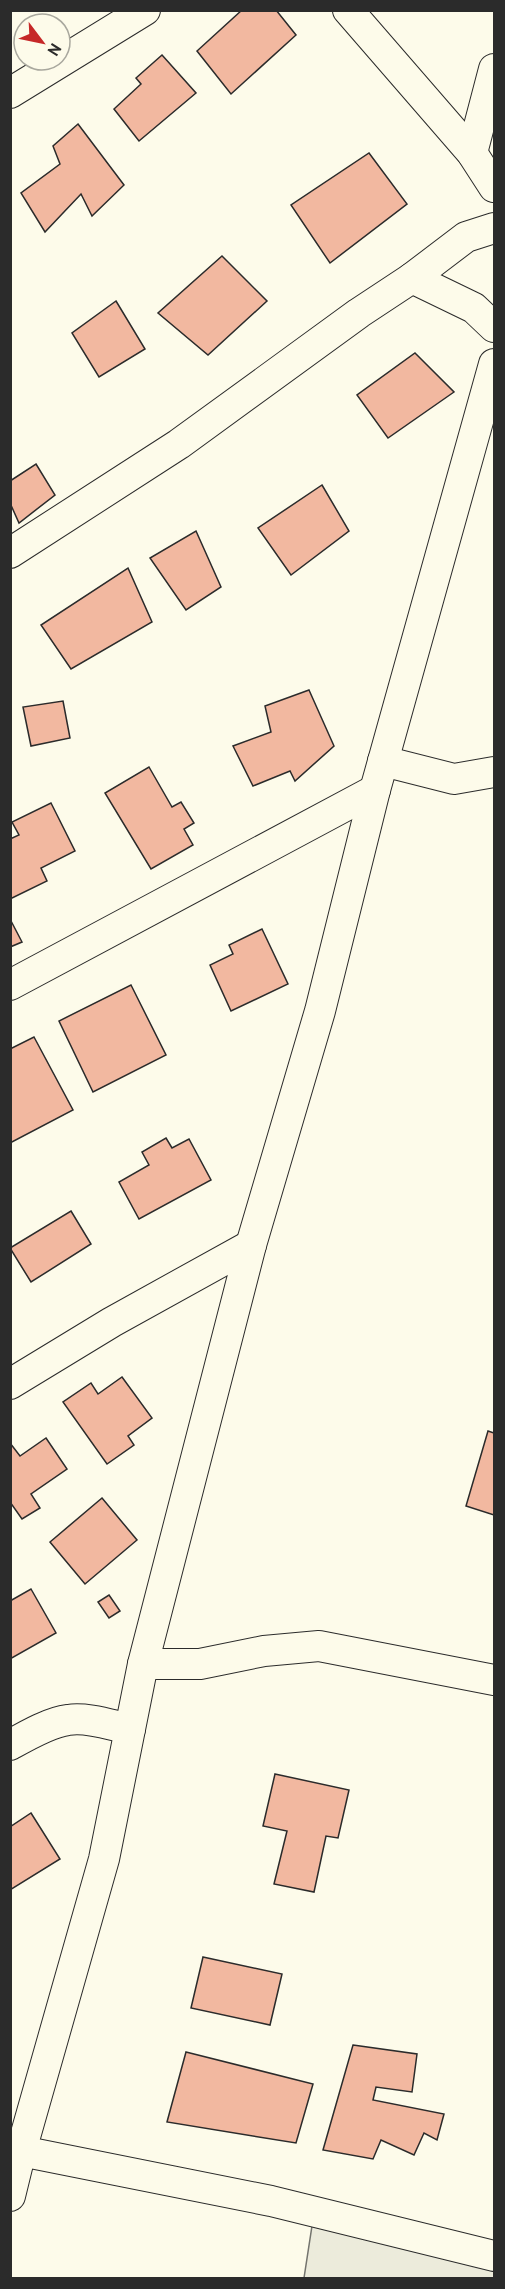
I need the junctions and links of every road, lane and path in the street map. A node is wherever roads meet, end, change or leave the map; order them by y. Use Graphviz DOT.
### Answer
graph roads {
  1 [pos="145,10"];
  2 [pos="348,10"];
  3 [pos="495,69"];
  4 [pos="10,93"];
  5 [pos="472,153"];
  6 [pos="495,187"];
  7 [pos="495,228"];
  8 [pos="412,278"];
  9 [pos="495,327"];
  10 [pos="495,364"];
  11 [pos="10,553"];
  12 [pos="383,761"];
  13 [pos="495,772"];
  14 [pos="375,790"];
  15 [pos="10,985"];
  16 [pos="250,1245"];
  17 [pos="10,1384"];
  18 [pos="143,1664"];
  19 [pos="495,1680"];
  20 [pos="130,1729"];
  21 [pos="10,1745"];
  22 [pos="16,2153"];
  23 [pos="10,2196"];
  24 [pos="495,2256"];
  1 -- 4 [label="street"];
  2 -- 5 [label="street"];
  3 -- 5 [label="street"];
  5 -- 6 [label="street"];
  7 -- 8 [label="street"];
  8 -- 9 [label="street"];
  8 -- 11 [label="street"];
  10 -- 12 [label="street"];
  12 -- 13 [label="street"];
  12 -- 14 [label="street"];
  14 -- 15 [label="street"];
  14 -- 16 [label="street"];
  16 -- 17 [label="street"];
  16 -- 18 [label="street"];
  18 -- 19 [label="street"];
  18 -- 20 [label="street"];
  20 -- 21 [label="street"];
  20 -- 22 [label="street"];
  22 -- 23 [label="street"];
  22 -- 24 [label="street"];
}
